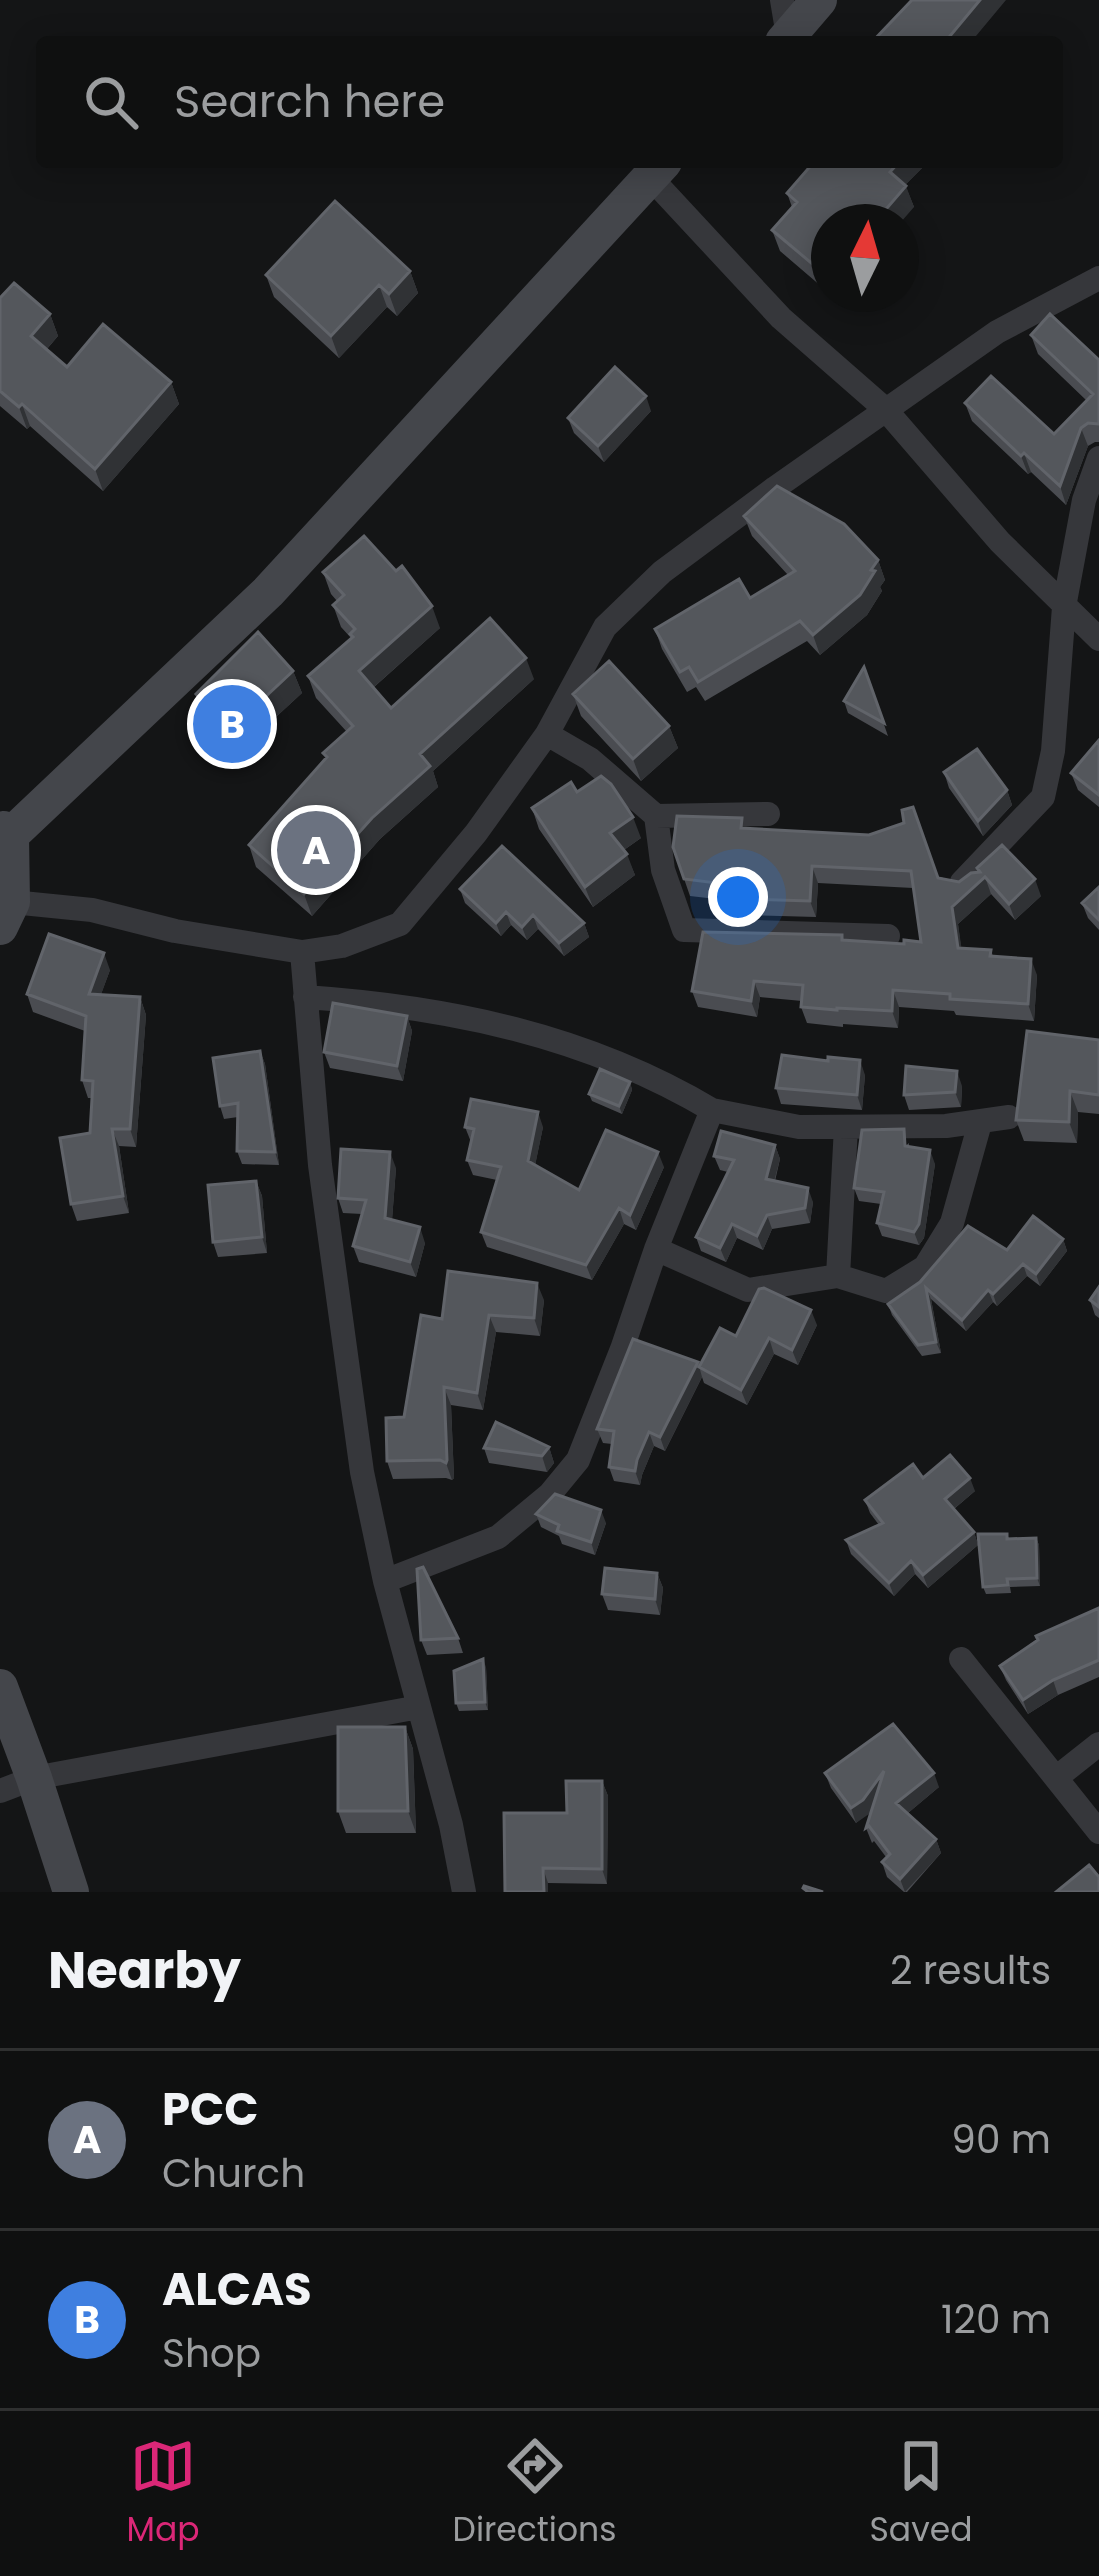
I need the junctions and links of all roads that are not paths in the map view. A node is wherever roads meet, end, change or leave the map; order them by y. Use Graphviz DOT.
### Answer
graph roads {
  1 [pos="819,0"];
  2 [pos="784,26"];
  3 [pos="657,170"];
  4 [pos="1099,278"];
  5 [pos="885,409"];
  6 [pos="1099,458"];
  7 [pos="1064,607"];
  8 [pos="1099,640"];
  9 [pos="547,734"];
  10 [pos="768,814"];
  11 [pos="656,816"];
  12 [pos="4,837"];
  13 [pos="962,882"];
  14 [pos="6,914"];
  15 [pos="888,936"];
  16 [pos="302,952"];
  17 [pos="305,997"];
  18 [pos="712,1110"];
  19 [pos="1009,1118"];
  20 [pos="980,1123"];
  21 [pos="846,1127"];
  22 [pos="656,1249"];
  23 [pos="838,1276"];
  24 [pos="385,1581"];
  25 [pos="962,1659"];
  26 [pos="0,1687"];
  27 [pos="419,1707"];
  28 [pos="1099,1744"];
  29 [pos="1056,1778"];
  30 [pos="17,1784"];
  31 [pos="1099,1832"];
  32 [pos="70,1892"];
  33 [pos="464,1892"];
  1 -- 2 [label="street"];
  3 -- 5 [label="street"];
  3 -- 12 [label="street"];
  4 -- 5 [label="street"];
  5 -- 7 [label="street"];
  5 -- 9 [label="street"];
  6 -- 7 [label="street"];
  7 -- 8 [label="street"];
  7 -- 13 [label="street"];
  9 -- 11 [label="street"];
  9 -- 16 [label="street"];
  10 -- 11 [label="street"];
  11 -- 15 [label="street"];
  12 -- 14 [label="street"];
  14 -- 16 [label="street"];
  16 -- 17 [label="street"];
  17 -- 18 [label="street"];
  17 -- 24 [label="street"];
  18 -- 21 [label="street"];
  18 -- 22 [label="street"];
  19 -- 20 [label="street"];
  20 -- 21 [label="street"];
  20 -- 23 [label="street"];
  21 -- 23 [label="street"];
  22 -- 23 [label="street"];
  22 -- 24 [label="street"];
  24 -- 27 [label="street"];
  25 -- 29 [label="street"];
  26 -- 30 [label="street"];
  27 -- 30 [label="street"];
  27 -- 33 [label="street"];
  28 -- 29 [label="street"];
  29 -- 31 [label="street"];
  30 -- 32 [label="street"];
}
